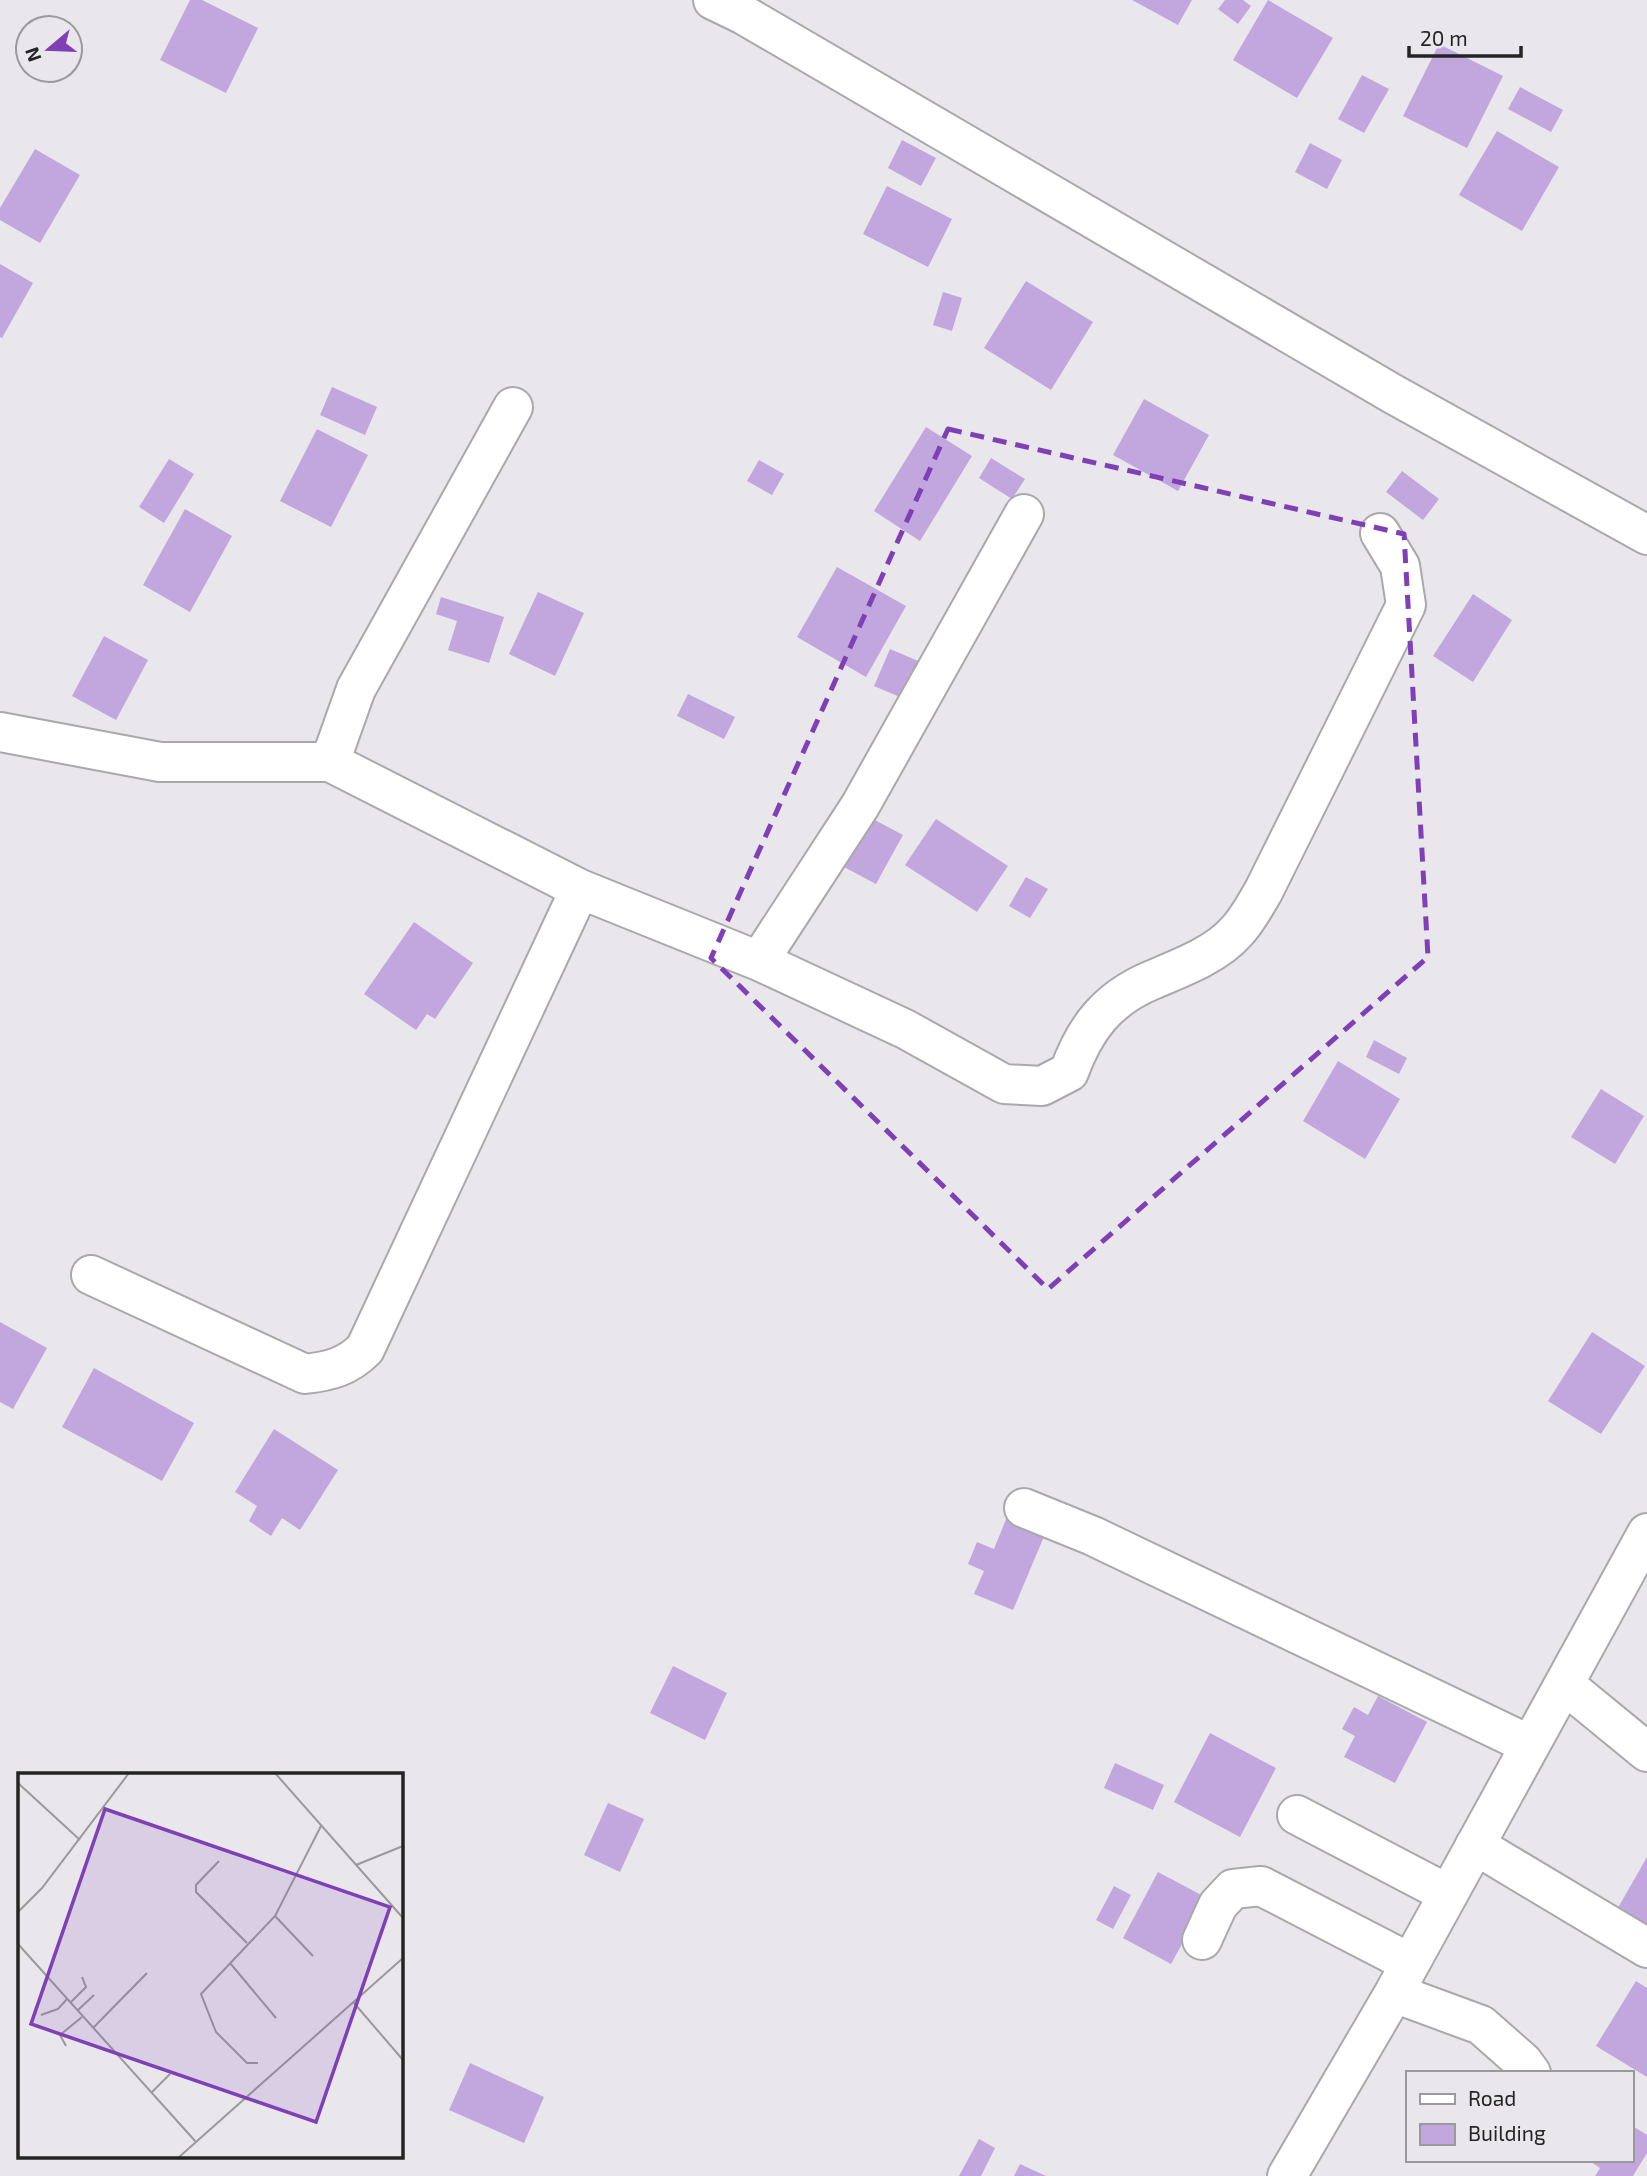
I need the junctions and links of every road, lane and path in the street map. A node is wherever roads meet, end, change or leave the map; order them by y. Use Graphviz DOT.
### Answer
graph roads {
  1 [pos="737,5"];
  2 [pos="513,407"];
  3 [pos="1024,514"];
  4 [pos="1380,533"];
  5 [pos="1647,535"];
  6 [pos="0,732"];
  7 [pos="330,762"];
  8 [pos="580,889"];
  9 [pos="759,961"];
  10 [pos="91,1275"];
  11 [pos="1024,1508"];
  12 [pos="1647,1533"];
  13 [pos="1564,1684"];
  14 [pos="1530,1745"];
  15 [pos="1647,1752"];
  16 [pos="1297,1815"];
  17 [pos="1475,1845"];
  18 [pos="1448,1894"];
  19 [pos="1202,1940"];
  20 [pos="1647,1948"];
  21 [pos="1402,1978"];
  22 [pos="1530,2071"];
  23 [pos="1287,2176"];
  1 -- 5 [label="street"];
  2 -- 7 [label="street"];
  3 -- 9 [label="street"];
  4 -- 9 [label="street"];
  6 -- 7 [label="street"];
  7 -- 8 [label="street"];
  8 -- 9 [label="street"];
  8 -- 10 [label="street"];
  11 -- 14 [label="street"];
  12 -- 13 [label="street"];
  13 -- 14 [label="street"];
  13 -- 15 [label="street"];
  14 -- 17 [label="street"];
  16 -- 18 [label="street"];
  17 -- 18 [label="street"];
  17 -- 20 [label="street"];
  18 -- 21 [label="street"];
  19 -- 21 [label="street"];
  21 -- 22 [label="street"];
  21 -- 23 [label="street"];
}
